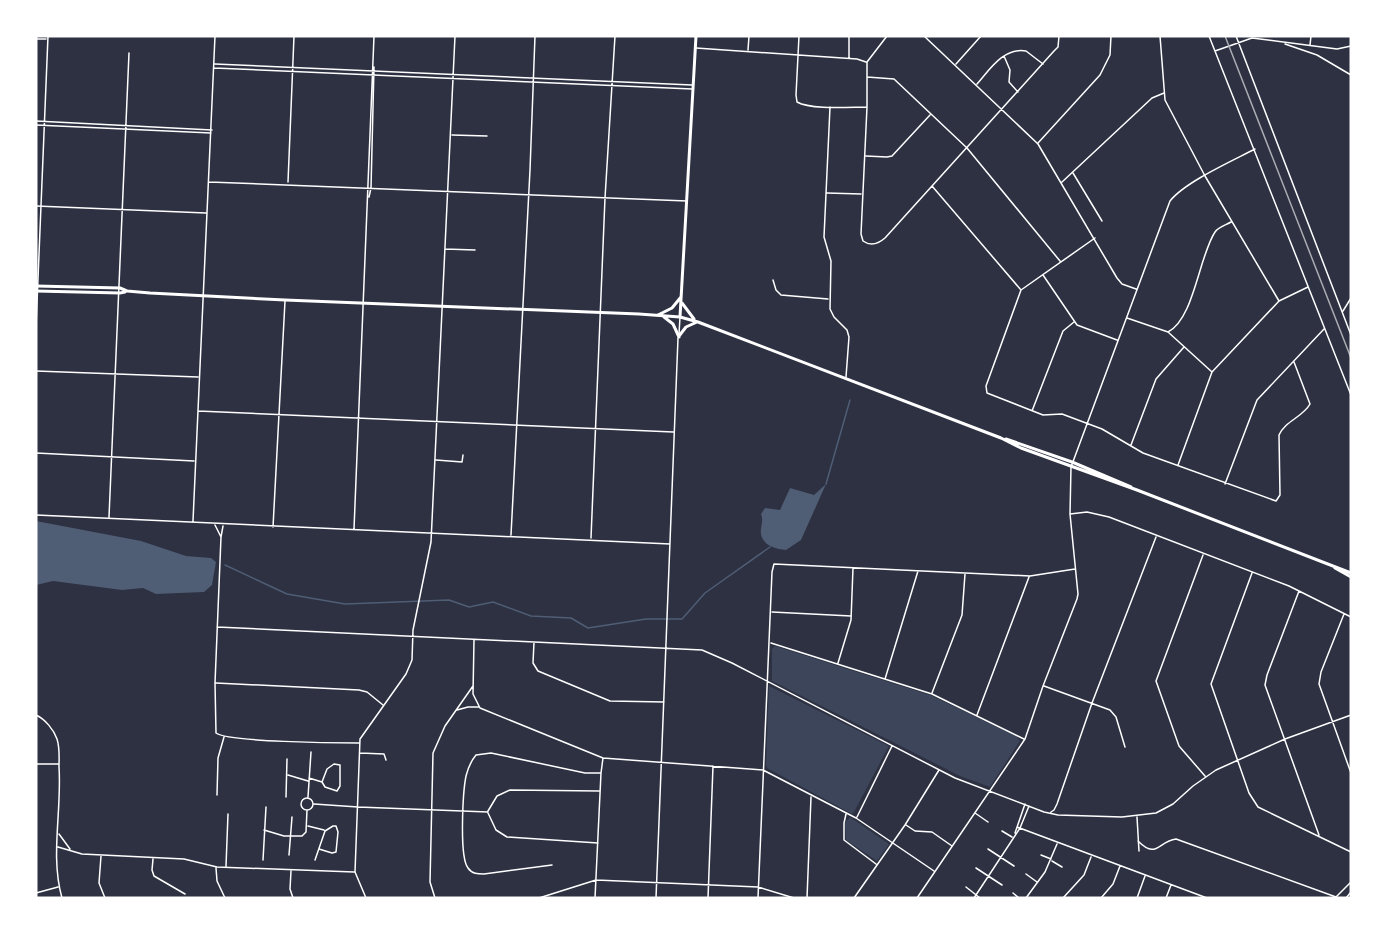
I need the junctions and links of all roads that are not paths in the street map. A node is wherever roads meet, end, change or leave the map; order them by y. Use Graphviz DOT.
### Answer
graph roads {
  1 [pos="215,36"];
  2 [pos="294,36"];
  3 [pos="374,36"];
  4 [pos="455,36"];
  5 [pos="535,36"];
  6 [pos="615,36"];
  7 [pos="696,36"];
  8 [pos="748,36"];
  9 [pos="799,36"];
  10 [pos="849,36"];
  11 [pos="886,36"];
  12 [pos="924,36"];
  13 [pos="981,36"];
  14 [pos="1059,36"];
  15 [pos="1111,36"];
  16 [pos="1160,36"];
  17 [pos="1209,36"];
  18 [pos="1236,36"];
  19 [pos="1311,36"];
  20 [pos="1252,37"];
  21 [pos="48,38"];
  22 [pos="36,39"];
  23 [pos="1239,41"];
  24 [pos="1281,42"];
  25 [pos="1310,46"];
  26 [pos="1351,46"];
  27 [pos="696,48"];
  28 [pos="748,51"];
  29 [pos="1215,51"];
  30 [pos="129,53"];
  31 [pos="798,54"];
  32 [pos="1003,56"];
  33 [pos="849,58"];
  34 [pos="867,62"];
  35 [pos="214,64"];
  36 [pos="1043,64"];
  37 [pos="955,65"];
  38 [pos="214,68"];
  39 [pos="293,69"];
  40 [pos="373,73"];
  41 [pos="1351,75"];
  42 [pos="453,76"];
  43 [pos="867,77"];
  44 [pos="534,78"];
  45 [pos="534,82"];
  46 [pos="613,82"];
  47 [pos="976,84"];
  48 [pos="613,87"];
  49 [pos="693,87"];
  50 [pos="1018,92"];
  51 [pos="1164,93"];
  52 [pos="830,107"];
  53 [pos="867,107"];
  54 [pos="1002,109"];
  55 [pos="931,114"];
  56 [pos="36,121"];
  57 [pos="45,122"];
  58 [pos="36,125"];
  59 [pos="127,125"];
  60 [pos="45,126"];
  61 [pos="126,129"];
  62 [pos="212,130"];
  63 [pos="212,134"];
  64 [pos="451,134"];
  65 [pos="487,136"];
  66 [pos="1038,144"];
  67 [pos="967,148"];
  68 [pos="1255,149"];
  69 [pos="866,156"];
  70 [pos="1072,172"];
  71 [pos="1205,176"];
  72 [pos="208,182"];
  73 [pos="1062,182"];
  74 [pos="288,183"];
  75 [pos="932,186"];
  76 [pos="367,187"];
  77 [pos="372,188"];
  78 [pos="447,191"];
  79 [pos="826,193"];
  80 [pos="863,194"];
  81 [pos="529,195"];
  82 [pos="369,198"];
  83 [pos="604,198"];
  84 [pos="688,201"];
  85 [pos="36,207"];
  86 [pos="42,207"];
  87 [pos="122,210"];
  88 [pos="207,213"];
  89 [pos="1102,221"];
  90 [pos="1232,221"];
  91 [pos="1095,238"];
  92 [pos="444,249"];
  93 [pos="475,250"];
  94 [pos="1061,261"];
  95 [pos="37,262"];
  96 [pos="1042,274"];
  97 [pos="773,280"];
  98 [pos="37,286"];
  99 [pos="1308,287"];
  100 [pos="1137,289"];
  101 [pos="1021,290"];
  102 [pos="37,291"];
  103 [pos="120,291"];
  104 [pos="204,296"];
  105 [pos="681,296"];
  106 [pos="1351,298"];
  107 [pos="829,299"];
  108 [pos="285,300"];
  109 [pos="1279,301"];
  110 [pos="681,302"];
  111 [pos="363,303"];
  112 [pos="441,305"];
  113 [pos="522,311"];
  114 [pos="1342,311"];
  115 [pos="600,312"];
  116 [pos="657,315"];
  117 [pos="662,315"];
  118 [pos="680,317"];
  119 [pos="1127,318"];
  120 [pos="697,322"];
  121 [pos="1074,322"];
  122 [pos="36,327"];
  123 [pos="1325,329"];
  124 [pos="1168,332"];
  125 [pos="1351,334"];
  126 [pos="679,337"];
  127 [pos="1118,340"];
  128 [pos="1184,347"];
  129 [pos="1294,362"];
  130 [pos="36,371"];
  131 [pos="1212,372"];
  132 [pos="117,375"];
  133 [pos="199,377"];
  134 [pos="846,378"];
  135 [pos="1351,395"];
  136 [pos="197,411"];
  137 [pos="1032,411"];
  138 [pos="279,415"];
  139 [pos="358,419"];
  140 [pos="437,421"];
  141 [pos="1086,423"];
  142 [pos="516,424"];
  143 [pos="596,427"];
  144 [pos="675,432"];
  145 [pos="1001,438"];
  146 [pos="1130,447"];
  147 [pos="36,453"];
  148 [pos="464,455"];
  149 [pos="112,456"];
  150 [pos="435,460"];
  151 [pos="195,461"];
  152 [pos="1072,462"];
  153 [pos="1178,466"];
  154 [pos="1071,467"];
  155 [pos="1225,484"];
  156 [pos="1137,490"];
  157 [pos="1070,514"];
  158 [pos="36,515"];
  159 [pos="109,518"];
  160 [pos="193,522"];
  161 [pos="214,524"];
  162 [pos="224,525"];
  163 [pos="273,527"];
  164 [pos="353,530"];
  165 [pos="431,534"];
  166 [pos="511,536"];
  167 [pos="1156,536"];
  168 [pos="221,537"];
  169 [pos="591,540"];
  170 [pos="670,544"];
  171 [pos="1204,554"];
  172 [pos="853,567"];
  173 [pos="1075,569"];
  174 [pos="919,570"];
  175 [pos="965,573"];
  176 [pos="1252,573"];
  177 [pos="1351,575"];
  178 [pos="1030,576"];
  179 [pos="1299,590"];
  180 [pos="771,612"];
  181 [pos="1345,613"];
  182 [pos="851,616"];
  183 [pos="1351,617"];
  184 [pos="218,627"];
  185 [pos="412,635"];
  186 [pos="474,639"];
  187 [pos="534,641"];
  188 [pos="770,643"];
  189 [pos="667,648"];
  190 [pos="838,665"];
  191 [pos="885,680"];
  192 [pos="767,681"];
  193 [pos="215,682"];
  194 [pos="473,686"];
  195 [pos="1043,686"];
  196 [pos="932,694"];
  197 [pos="665,702"];
  198 [pos="1092,703"];
  199 [pos="383,705"];
  200 [pos="480,708"];
  201 [pos="456,710"];
  202 [pos="36,715"];
  203 [pos="977,716"];
  204 [pos="1351,716"];
  205 [pos="1332,723"];
  206 [pos="224,737"];
  207 [pos="1025,739"];
  208 [pos="1285,739"];
  209 [pos="359,743"];
  210 [pos="892,745"];
  211 [pos="1125,747"];
  212 [pos="311,752"];
  213 [pos="360,753"];
  214 [pos="603,758"];
  215 [pos="287,759"];
  216 [pos="1238,759"];
  217 [pos="386,760"];
  218 [pos="662,762"];
  219 [pos="36,764"];
  220 [pos="59,764"];
  221 [pos="713,765"];
  222 [pos="763,770"];
  223 [pos="939,770"];
  224 [pos="601,773"];
  225 [pos="1351,773"];
  226 [pos="287,775"];
  227 [pos="1205,776"];
  228 [pos="308,780"];
  229 [pos="322,782"];
  230 [pos="991,790"];
  231 [pos="600,791"];
  232 [pos="218,795"];
  233 [pos="812,795"];
  234 [pos="286,797"];
  235 [pos="308,797"];
  236 [pos="314,804"];
  237 [pos="1025,804"];
  238 [pos="1029,805"];
  239 [pos="266,807"];
  240 [pos="358,807"];
  241 [pos="307,810"];
  242 [pos="433,810"];
  243 [pos="465,811"];
  244 [pos="488,812"];
  245 [pos="1050,812"];
  246 [pos="846,813"];
  247 [pos="975,813"];
  248 [pos="228,814"];
  249 [pos="292,817"];
  250 [pos="1137,817"];
  251 [pos="856,818"];
  252 [pos="988,822"];
  253 [pos="307,825"];
  254 [pos="905,825"];
  255 [pos="1018,828"];
  256 [pos="264,830"];
  257 [pos="325,831"];
  258 [pos="1002,831"];
  259 [pos="58,833"];
  260 [pos="1320,836"];
  261 [pos="291,837"];
  262 [pos="1013,837"];
  263 [pos="1138,841"];
  264 [pos="597,843"];
  265 [pos="892,843"];
  266 [pos="1057,843"];
  267 [pos="58,847"];
  268 [pos="953,847"];
  269 [pos="319,849"];
  270 [pos="988,849"];
  271 [pos="70,850"];
  272 [pos="1139,851"];
  273 [pos="1351,852"];
  274 [pos="101,855"];
  275 [pos="289,855"];
  276 [pos="1041,855"];
  277 [pos="1092,856"];
  278 [pos="1000,857"];
  279 [pos="153,858"];
  280 [pos="263,860"];
  281 [pos="315,860"];
  282 [pos="1051,860"];
  283 [pos="552,865"];
  284 [pos="877,865"];
  285 [pos="1014,866"];
  286 [pos="1119,866"];
  287 [pos="217,867"];
  288 [pos="226,867"];
  289 [pos="1062,867"];
  290 [pos="976,868"];
  291 [pos="292,870"];
  292 [pos="355,872"];
  293 [pos="935,872"];
  294 [pos="1026,874"];
  295 [pos="1146,875"];
  296 [pos="988,876"];
  297 [pos="596,880"];
  298 [pos="657,882"];
  299 [pos="1351,882"];
  300 [pos="1038,883"];
  301 [pos="1171,884"];
  302 [pos="708,885"];
  303 [pos="1002,885"];
  304 [pos="59,887"];
  305 [pos="758,887"];
  306 [pos="966,887"];
  307 [pos="1351,892"];
  308 [pos="36,893"];
  309 [pos="1013,893"];
  310 [pos="185,894"];
  311 [pos="975,897"];
  312 [pos="1027,897"];
  313 [pos="1201,897"];
  314 [pos="1336,897"];
  315 [pos="62,898"];
  316 [pos="105,898"];
  317 [pos="225,898"];
  318 [pos="294,898"];
  319 [pos="366,898"];
  320 [pos="435,898"];
  321 [pos="539,898"];
  322 [pos="595,898"];
  323 [pos="656,898"];
  324 [pos="708,898"];
  325 [pos="758,898"];
  326 [pos="794,898"];
  327 [pos="807,898"];
  328 [pos="854,898"];
  329 [pos="917,898"];
  330 [pos="980,898"];
  331 [pos="1019,898"];
  332 [pos="1031,898"];
  333 [pos="1064,898"];
  334 [pos="1101,898"];
  335 [pos="1137,898"];
  336 [pos="1166,898"];
  337 [pos="1207,898"];
  338 [pos="1346,898"];
  1 -- 35 [label="street"];
  2 -- 39 [label="street"];
  3 -- 40 [label="street"];
  4 -- 42 [label="street"];
  5 -- 44 [label="street"];
  6 -- 46 [label="street"];
  7 -- 27 [label="highway"];
  8 -- 28 [label="street"];
  9 -- 31 [label="street"];
  10 -- 33 [label="street"];
  11 -- 34 [label="street"];
  12 -- 37 [label="street"];
  13 -- 37 [label="street"];
  14 -- 36 [label="street"];
  15 -- 66 [label="street"];
  16 -- 51 [label="street"];
  17 -- 29 [label="street"];
  18 -- 23 [label="street"];
  19 -- 25 [label="street"];
  20 -- 23 [label="street"];
  20 -- 24 [label="street"];
  21 -- 22 [label="street"];
  21 -- 57 [label="street"];
  23 -- 29 [label="street"];
  23 -- 114 [label="street"];
  24 -- 25 [label="street"];
  24 -- 41 [label="street"];
  25 -- 26 [label="street"];
  27 -- 28 [label="street"];
  27 -- 49 [label="highway"];
  28 -- 31 [label="street"];
  29 -- 68 [label="street"];
  30 -- 59 [label="street"];
  31 -- 33 [label="street"];
  31 -- 52 [label="street"];
  32 -- 36 [label="street"];
  32 -- 47 [label="street"];
  32 -- 50 [label="street"];
  33 -- 34 [label="street"];
  34 -- 43 [label="street"];
  35 -- 38 [label="street"];
  35 -- 39 [label="street"];
  36 -- 50 [label="street"];
  37 -- 47 [label="street"];
  38 -- 39 [label="street"];
  38 -- 62 [label="street"];
  39 -- 40 [label="street"];
  39 -- 74 [label="street"];
  40 -- 42 [label="street"];
  40 -- 76 [label="street"];
  40 -- 77 [label="street"];
  42 -- 44 [label="street"];
  42 -- 45 [label="street"];
  42 -- 64 [label="street"];
  43 -- 53 [label="street"];
  43 -- 55 [label="street"];
  44 -- 45 [label="street"];
  44 -- 46 [label="street"];
  45 -- 48 [label="street"];
  45 -- 81 [label="street"];
  46 -- 48 [label="street"];
  46 -- 49 [label="street"];
  47 -- 54 [label="street"];
  48 -- 49 [label="street"];
  48 -- 83 [label="street"];
  49 -- 84 [label="highway"];
  50 -- 54 [label="street"];
  51 -- 70 [label="street"];
  51 -- 71 [label="street"];
  52 -- 53 [label="street"];
  52 -- 79 [label="street"];
  53 -- 69 [label="street"];
  54 -- 66 [label="street"];
  54 -- 67 [label="street"];
  55 -- 67 [label="street"];
  55 -- 69 [label="street"];
  56 -- 57 [label="street"];
  57 -- 59 [label="street"];
  57 -- 60 [label="street"];
  58 -- 60 [label="street"];
  59 -- 61 [label="street"];
  59 -- 62 [label="street"];
  60 -- 61 [label="street"];
  60 -- 86 [label="street"];
  61 -- 63 [label="street"];
  61 -- 87 [label="street"];
  62 -- 63 [label="street"];
  63 -- 72 [label="street"];
  64 -- 65 [label="street"];
  64 -- 78 [label="street"];
  66 -- 73 [label="street"];
  67 -- 75 [label="street"];
  67 -- 94 [label="street"];
  68 -- 71 [label="street"];
  68 -- 99 [label="street"];
  69 -- 80 [label="street"];
  70 -- 73 [label="street"];
  70 -- 89 [label="street"];
  71 -- 90 [label="street"];
  71 -- 100 [label="street"];
  72 -- 74 [label="street"];
  72 -- 88 [label="street"];
  73 -- 91 [label="street"];
  74 -- 76 [label="street"];
  75 -- 80 [label="street"];
  75 -- 101 [label="street"];
  76 -- 77 [label="street"];
  76 -- 82 [label="street"];
  77 -- 78 [label="street"];
  77 -- 82 [label="street"];
  78 -- 81 [label="street"];
  78 -- 92 [label="street"];
  79 -- 80 [label="street"];
  79 -- 107 [label="street"];
  81 -- 83 [label="street"];
  81 -- 113 [label="street"];
  82 -- 111 [label="street"];
  83 -- 84 [label="street"];
  83 -- 115 [label="street"];
  84 -- 105 [label="highway"];
  85 -- 86 [label="street"];
  86 -- 87 [label="street"];
  86 -- 95 [label="street"];
  87 -- 88 [label="street"];
  87 -- 103 [label="street"];
  88 -- 104 [label="street"];
  90 -- 109 [label="street"];
  90 -- 124 [label="street"];
  91 -- 94 [label="street"];
  91 -- 100 [label="street"];
  92 -- 93 [label="street"];
  92 -- 112 [label="street"];
  94 -- 96 [label="street"];
  95 -- 98 [label="street"];
  96 -- 101 [label="street"];
  96 -- 121 [label="street"];
  97 -- 107 [label="street"];
  98 -- 102 [label="street"];
  98 -- 103 [label="highway"];
  99 -- 109 [label="street"];
  99 -- 123 [label="street"];
  100 -- 119 [label="street"];
  101 -- 137 [label="street"];
  102 -- 103 [label="highway"];
  102 -- 122 [label="street"];
  103 -- 104 [label="highway"];
  103 -- 132 [label="street"];
  104 -- 108 [label="highway"];
  104 -- 133 [label="street"];
  105 -- 110 [label="highway"];
  105 -- 116 [label="highway"];
  106 -- 114 [label="street"];
  107 -- 134 [label="street"];
  108 -- 111 [label="highway"];
  108 -- 138 [label="street"];
  109 -- 131 [label="street"];
  110 -- 118 [label="highway"];
  110 -- 120 [label="highway"];
  111 -- 112 [label="highway"];
  111 -- 139 [label="street"];
  112 -- 113 [label="highway"];
  112 -- 140 [label="street"];
  113 -- 115 [label="highway"];
  113 -- 142 [label="street"];
  114 -- 125 [label="street"];
  115 -- 116 [label="highway"];
  115 -- 143 [label="street"];
  116 -- 117 [label="highway"];
  117 -- 118 [label="highway"];
  117 -- 126 [label="highway"];
  118 -- 120 [label="highway"];
  118 -- 126 [label="street"];
  119 -- 124 [label="street"];
  119 -- 127 [label="street"];
  120 -- 126 [label="highway"];
  120 -- 134 [label="highway"];
  121 -- 127 [label="street"];
  121 -- 137 [label="street"];
  123 -- 129 [label="street"];
  123 -- 135 [label="street"];
  124 -- 128 [label="street"];
  126 -- 144 [label="street"];
  127 -- 141 [label="street"];
  128 -- 131 [label="street"];
  128 -- 146 [label="street"];
  129 -- 155 [label="street"];
  129 -- 155 [label="street"];
  130 -- 132 [label="street"];
  131 -- 153 [label="street"];
  132 -- 133 [label="street"];
  132 -- 149 [label="street"];
  133 -- 136 [label="street"];
  134 -- 145 [label="highway"];
  136 -- 138 [label="street"];
  136 -- 151 [label="street"];
  137 -- 141 [label="street"];
  138 -- 139 [label="street"];
  138 -- 163 [label="street"];
  139 -- 140 [label="street"];
  139 -- 164 [label="street"];
  140 -- 142 [label="street"];
  140 -- 150 [label="street"];
  141 -- 146 [label="street"];
  141 -- 152 [label="street"];
  142 -- 143 [label="street"];
  142 -- 166 [label="street"];
  143 -- 144 [label="street"];
  143 -- 169 [label="street"];
  144 -- 170 [label="street"];
  145 -- 152 [label="highway"];
  145 -- 154 [label="highway"];
  146 -- 153 [label="street"];
  147 -- 149 [label="street"];
  148 -- 150 [label="street"];
  149 -- 151 [label="street"];
  149 -- 159 [label="street"];
  150 -- 165 [label="street"];
  151 -- 160 [label="street"];
  152 -- 154 [label="street"];
  152 -- 156 [label="highway"];
  153 -- 155 [label="street"];
  154 -- 156 [label="highway"];
  154 -- 157 [label="street"];
  156 -- 177 [label="highway"];
  157 -- 167 [label="street"];
  157 -- 173 [label="street"];
  158 -- 159 [label="street"];
  159 -- 160 [label="street"];
  160 -- 161 [label="street"];
  161 -- 162 [label="street"];
  161 -- 168 [label="street"];
  162 -- 163 [label="street"];
  162 -- 168 [label="street"];
  163 -- 164 [label="street"];
  164 -- 165 [label="street"];
  165 -- 166 [label="street"];
  165 -- 185 [label="street"];
  166 -- 169 [label="street"];
  167 -- 171 [label="street"];
  167 -- 198 [label="street"];
  168 -- 184 [label="street"];
  169 -- 170 [label="street"];
  170 -- 189 [label="street"];
  171 -- 176 [label="street"];
  171 -- 227 [label="street"];
  172 -- 174 [label="street"];
  172 -- 180 [label="street"];
  172 -- 182 [label="street"];
  173 -- 178 [label="street"];
  173 -- 195 [label="street"];
  174 -- 175 [label="street"];
  174 -- 191 [label="street"];
  175 -- 178 [label="street"];
  175 -- 196 [label="street"];
  176 -- 179 [label="street"];
  176 -- 216 [label="street"];
  178 -- 203 [label="street"];
  179 -- 181 [label="street"];
  179 -- 208 [label="street"];
  180 -- 182 [label="street"];
  180 -- 188 [label="street"];
  181 -- 183 [label="street"];
  181 -- 205 [label="street"];
  182 -- 190 [label="street"];
  184 -- 185 [label="street"];
  184 -- 193 [label="street"];
  185 -- 186 [label="street"];
  185 -- 199 [label="street"];
  186 -- 187 [label="street"];
  186 -- 194 [label="street"];
  187 -- 189 [label="street"];
  187 -- 197 [label="street"];
  188 -- 190 [label="street"];
  188 -- 192 [label="street"];
  189 -- 192 [label="street"];
  189 -- 197 [label="street"];
  190 -- 191 [label="street"];
  191 -- 196 [label="street"];
  192 -- 210 [label="street"];
  192 -- 222 [label="street"];
  193 -- 199 [label="street"];
  193 -- 206 [label="street"];
  194 -- 200 [label="street"];
  194 -- 201 [label="street"];
  195 -- 198 [label="street"];
  195 -- 207 [label="street"];
  196 -- 203 [label="street"];
  197 -- 218 [label="street"];
  198 -- 211 [label="street"];
  198 -- 245 [label="street"];
  199 -- 209 [label="street"];
  200 -- 201 [label="street"];
  200 -- 214 [label="street"];
  201 -- 242 [label="street"];
  202 -- 220 [label="street"];
  203 -- 207 [label="street"];
  204 -- 205 [label="street"];
  205 -- 208 [label="street"];
  205 -- 225 [label="street"];
  206 -- 209 [label="street"];
  206 -- 232 [label="street"];
  207 -- 230 [label="street"];
  208 -- 216 [label="street"];
  208 -- 260 [label="street"];
  209 -- 213 [label="street"];
  210 -- 223 [label="street"];
  210 -- 251 [label="street"];
  212 -- 228 [label="street"];
  213 -- 217 [label="street"];
  213 -- 240 [label="street"];
  214 -- 218 [label="street"];
  214 -- 224 [label="street"];
  215 -- 226 [label="street"];
  216 -- 227 [label="street"];
  216 -- 260 [label="street"];
  218 -- 221 [label="street"];
  218 -- 298 [label="street"];
  219 -- 220 [label="street"];
  220 -- 259 [label="street"];
  221 -- 222 [label="street"];
  221 -- 302 [label="street"];
  222 -- 233 [label="street"];
  222 -- 305 [label="street"];
  223 -- 230 [label="street"];
  223 -- 254 [label="street"];
  224 -- 231 [label="street"];
  224 -- 243 [label="street"];
  226 -- 228 [label="street"];
  226 -- 234 [label="street"];
  227 -- 250 [label="street"];
  228 -- 229 [label="street"];
  228 -- 235 [label="street"];
  229 -- 229 [label="street"];
  230 -- 237 [label="street"];
  230 -- 247 [label="street"];
  231 -- 244 [label="street"];
  231 -- 264 [label="street"];
  233 -- 246 [label="street"];
  233 -- 327 [label="street"];
  235 -- 236 [label="street"];
  235 -- 241 [label="street"];
  236 -- 240 [label="street"];
  236 -- 241 [label="street"];
  237 -- 238 [label="street"];
  237 -- 255 [label="street"];
  238 -- 245 [label="street"];
  238 -- 255 [label="street"];
  239 -- 256 [label="street"];
  240 -- 242 [label="street"];
  240 -- 292 [label="street"];
  241 -- 253 [label="street"];
  242 -- 243 [label="street"];
  242 -- 320 [label="street"];
  243 -- 244 [label="street"];
  243 -- 283 [label="street"];
  244 -- 264 [label="street"];
  245 -- 250 [label="street"];
  246 -- 251 [label="street"];
  246 -- 284 [label="street"];
  247 -- 252 [label="street"];
  247 -- 268 [label="street"];
  248 -- 288 [label="street"];
  249 -- 261 [label="street"];
  250 -- 263 [label="street"];
  251 -- 265 [label="street"];
  253 -- 257 [label="street"];
  253 -- 261 [label="street"];
  254 -- 265 [label="street"];
  254 -- 268 [label="street"];
  255 -- 262 [label="street"];
  255 -- 266 [label="street"];
  256 -- 261 [label="street"];
  256 -- 280 [label="street"];
  257 -- 269 [label="street"];
  257 -- 269 [label="street"];
  258 -- 262 [label="street"];
  259 -- 267 [label="street"];
  259 -- 271 [label="street"];
  260 -- 273 [label="street"];
  261 -- 275 [label="street"];
  262 -- 278 [label="street"];
  263 -- 272 [label="street"];
  263 -- 314 [label="street"];
  264 -- 297 [label="street"];
  265 -- 284 [label="street"];
  265 -- 293 [label="street"];
  266 -- 277 [label="street"];
  266 -- 282 [label="street"];
  267 -- 271 [label="street"];
  267 -- 304 [label="street"];
  268 -- 293 [label="street"];
  269 -- 281 [label="street"];
  270 -- 278 [label="street"];
  271 -- 274 [label="street"];
  274 -- 279 [label="street"];
  274 -- 316 [label="street"];
  276 -- 282 [label="street"];
  277 -- 286 [label="street"];
  277 -- 333 [label="street"];
  278 -- 285 [label="street"];
  278 -- 296 [label="street"];
  279 -- 287 [label="street"];
  279 -- 310 [label="street"];
  282 -- 289 [label="street"];
  282 -- 300 [label="street"];
  284 -- 328 [label="street"];
  286 -- 295 [label="street"];
  286 -- 334 [label="street"];
  287 -- 288 [label="street"];
  287 -- 317 [label="street"];
  288 -- 291 [label="street"];
  290 -- 296 [label="street"];
  291 -- 292 [label="street"];
  291 -- 318 [label="street"];
  292 -- 319 [label="street"];
  293 -- 329 [label="street"];
  294 -- 300 [label="street"];
  295 -- 301 [label="street"];
  295 -- 335 [label="street"];
  296 -- 303 [label="street"];
  296 -- 311 [label="street"];
  297 -- 298 [label="street"];
  297 -- 321 [label="street"];
  297 -- 322 [label="street"];
  298 -- 302 [label="street"];
  298 -- 323 [label="street"];
  299 -- 314 [label="street"];
  300 -- 312 [label="street"];
  301 -- 313 [label="street"];
  301 -- 336 [label="street"];
  302 -- 305 [label="street"];
  302 -- 324 [label="street"];
  304 -- 308 [label="street"];
  304 -- 315 [label="street"];
  305 -- 325 [label="street"];
  305 -- 326 [label="street"];
  306 -- 311 [label="street"];
  307 -- 338 [label="street"];
  309 -- 331 [label="street"];
  311 -- 330 [label="street"];
  312 -- 332 [label="street"];
  313 -- 337 [label="street"];
}
